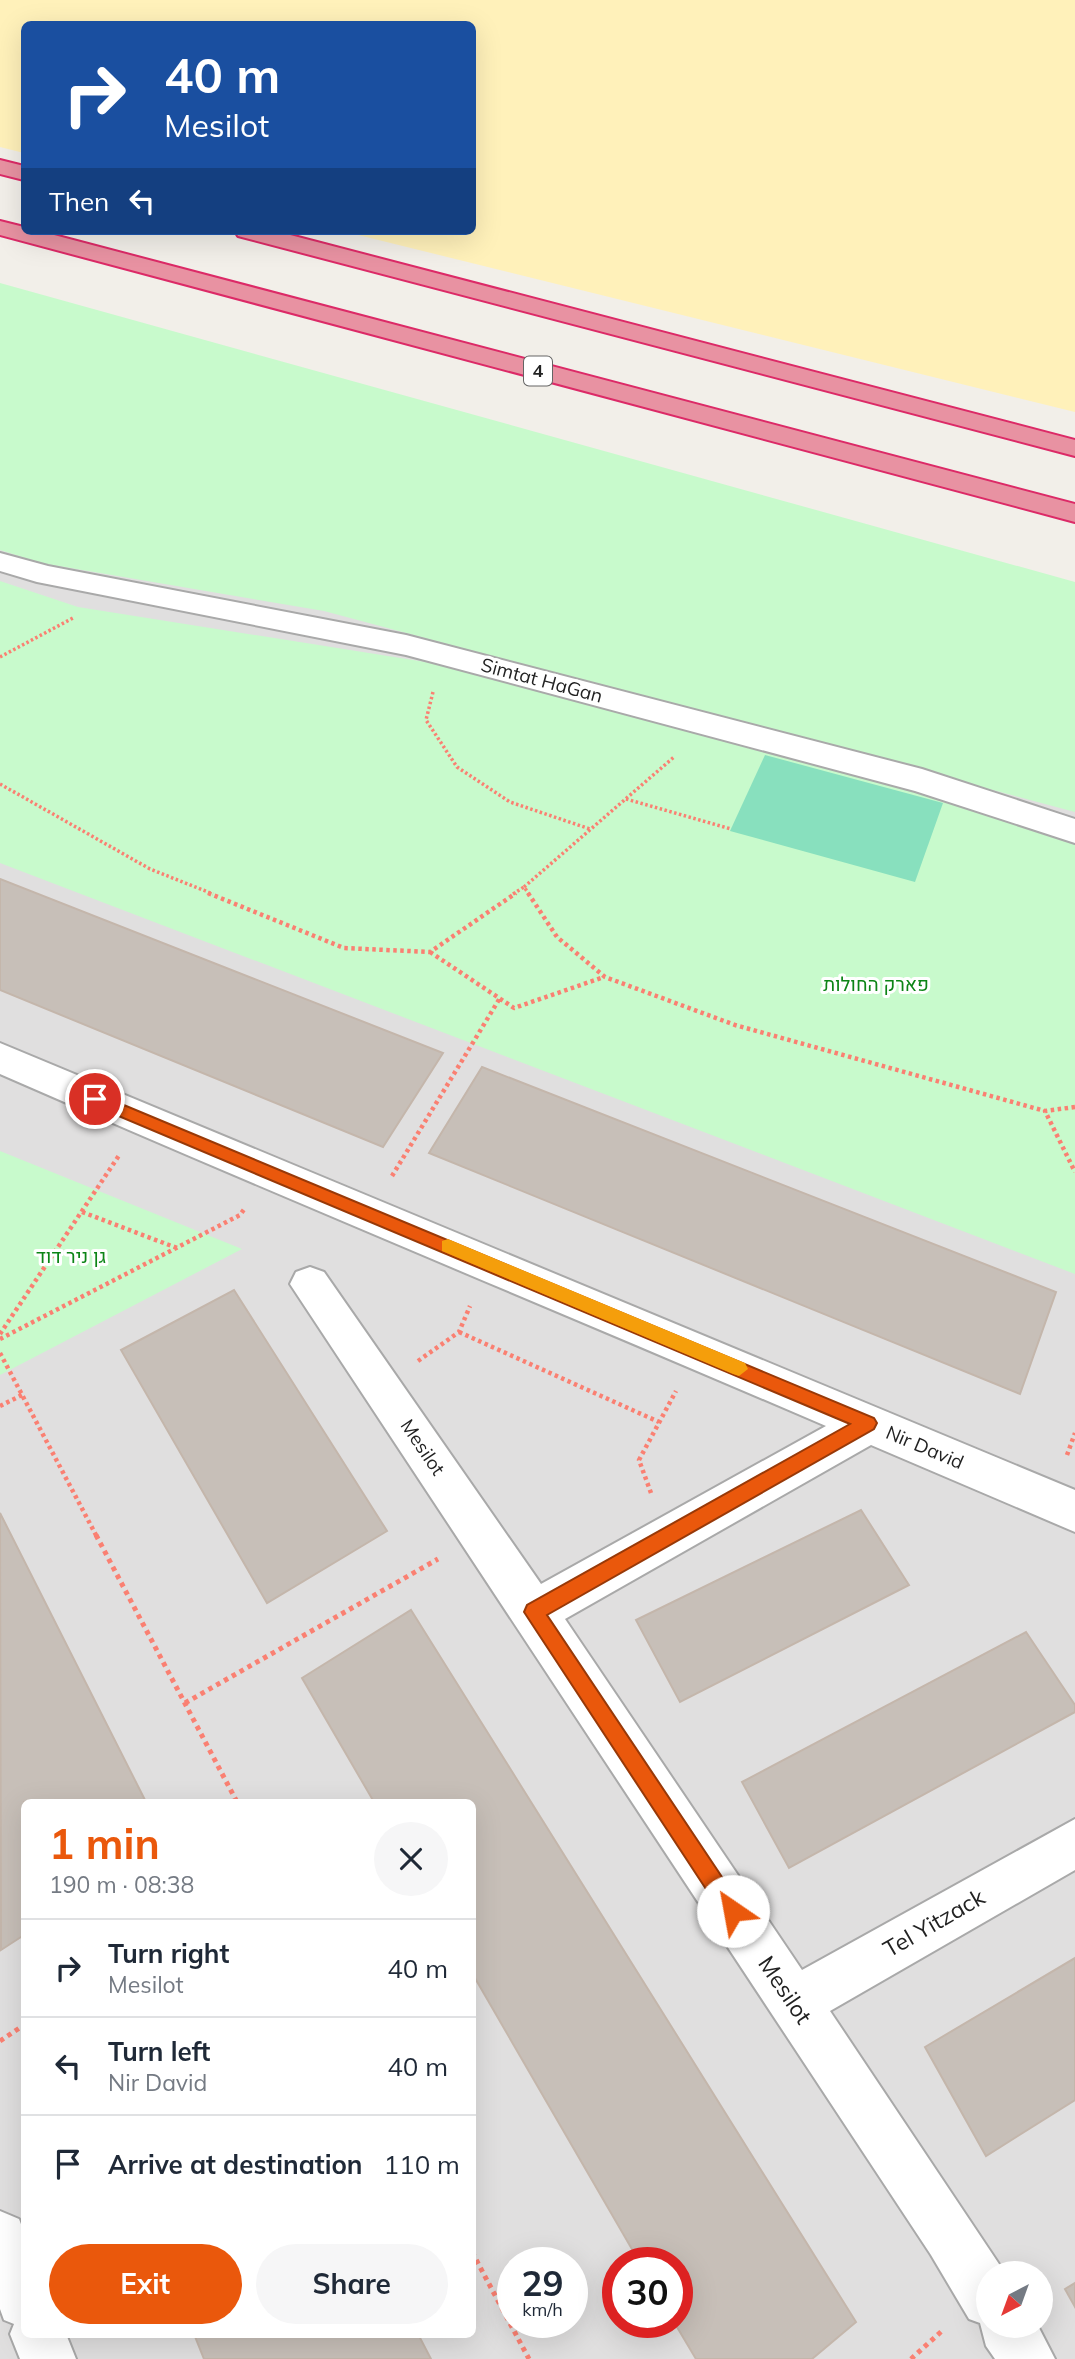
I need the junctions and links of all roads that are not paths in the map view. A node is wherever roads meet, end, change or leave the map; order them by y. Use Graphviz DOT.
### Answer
graph roads {
  1 [pos="0,167"];
  2 [pos="21,172"];
  3 [pos="0,228"];
  4 [pos="21,234"];
  5 [pos="26,235"];
  6 [pos="262,235"];
  7 [pos="1075,448"];
  8 [pos="1075,513"];
  9 [pos="0,562"];
  10 [pos="1075,831"];
  11 [pos="0,1058"];
  12 [pos="310,1284"];
  13 [pos="868,1423"];
  14 [pos="1075,1511"];
  15 [pos="534,1612"];
  16 [pos="1075,1843"];
  17 [pos="794,2003"];
  18 [pos="0,2238"];
  19 [pos="976,2278"];
  20 [pos="21,2292"];
  21 [pos="40,2338"];
  22 [pos="48,2359"];
  1 -- 2 [label="highway"];
  3 -- 4 [label="highway, 4"];
  5 -- 8 [label="highway, 4"];
  6 -- 7 [label="highway"];
  9 -- 10 [label="street, Simtat HaGan"];
  11 -- 13 [label="street, Nir David"];
  12 -- 15 [label="street, Mesilot"];
  13 -- 14 [label="street, Nir David"];
  13 -- 15 [label="street"];
  15 -- 17 [label="street, Mesilot"];
  16 -- 17 [label="street, Tel Yitzack"];
  17 -- 19 [label="street, Mesilot"];
  18 -- 20 [label="street"];
  21 -- 22 [label="street"];
}
